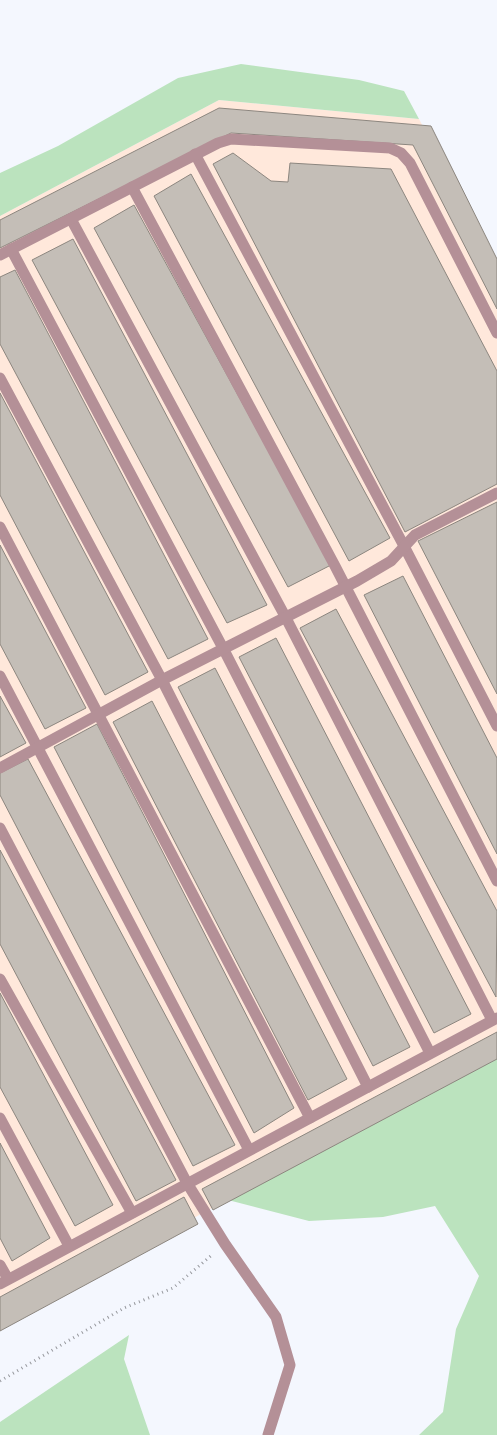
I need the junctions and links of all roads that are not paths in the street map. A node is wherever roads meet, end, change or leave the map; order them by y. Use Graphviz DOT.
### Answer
graph roads {
  1 [pos="195,154"];
  2 [pos="132,187"];
  3 [pos="71,218"];
  4 [pos="5,252"];
  5 [pos="497,333"];
  6 [pos="0,378"];
  7 [pos="497,493"];
  8 [pos="0,527"];
  9 [pos="404,546"];
  10 [pos="346,587"];
  11 [pos="286,618"];
  12 [pos="224,650"];
  13 [pos="0,676"];
  14 [pos="162,680"];
  15 [pos="97,715"];
  16 [pos="497,726"];
  17 [pos="37,746"];
  18 [pos="0,768"];
  19 [pos="0,828"];
  20 [pos="497,881"];
  21 [pos="0,979"];
  22 [pos="494,1019"];
  23 [pos="430,1053"];
  24 [pos="368,1087"];
  25 [pos="0,1118"];
  26 [pos="310,1118"];
  27 [pos="248,1150"];
  28 [pos="187,1183"];
  29 [pos="132,1213"];
  30 [pos="69,1246"];
  31 [pos="0,1265"];
  32 [pos="4,1281"];
  33 [pos="268,1435"];
  1 -- 2 [label="lane"];
  1 -- 5 [label="lane"];
  1 -- 9 [label="lane"];
  2 -- 3 [label="lane"];
  2 -- 10 [label="lane"];
  3 -- 4 [label="lane"];
  3 -- 11 [label="lane"];
  4 -- 12 [label="lane"];
  6 -- 14 [label="lane"];
  7 -- 9 [label="lane"];
  8 -- 15 [label="lane"];
  9 -- 10 [label="lane"];
  9 -- 16 [label="lane"];
  10 -- 11 [label="lane"];
  10 -- 20 [label="lane"];
  11 -- 12 [label="lane"];
  11 -- 22 [label="lane"];
  12 -- 14 [label="lane"];
  12 -- 23 [label="lane"];
  13 -- 17 [label="lane"];
  14 -- 15 [label="lane"];
  14 -- 24 [label="lane"];
  15 -- 17 [label="lane"];
  15 -- 26 [label="lane"];
  17 -- 18 [label="lane"];
  17 -- 27 [label="lane"];
  19 -- 28 [label="lane"];
  21 -- 29 [label="lane"];
  22 -- 23 [label="lane"];
  23 -- 24 [label="lane"];
  24 -- 26 [label="lane"];
  25 -- 30 [label="lane"];
  26 -- 27 [label="lane"];
  27 -- 28 [label="lane"];
  28 -- 29 [label="lane"];
  28 -- 33 [label="lane"];
  29 -- 30 [label="lane"];
  30 -- 32 [label="lane"];
  31 -- 32 [label="lane"];
}
